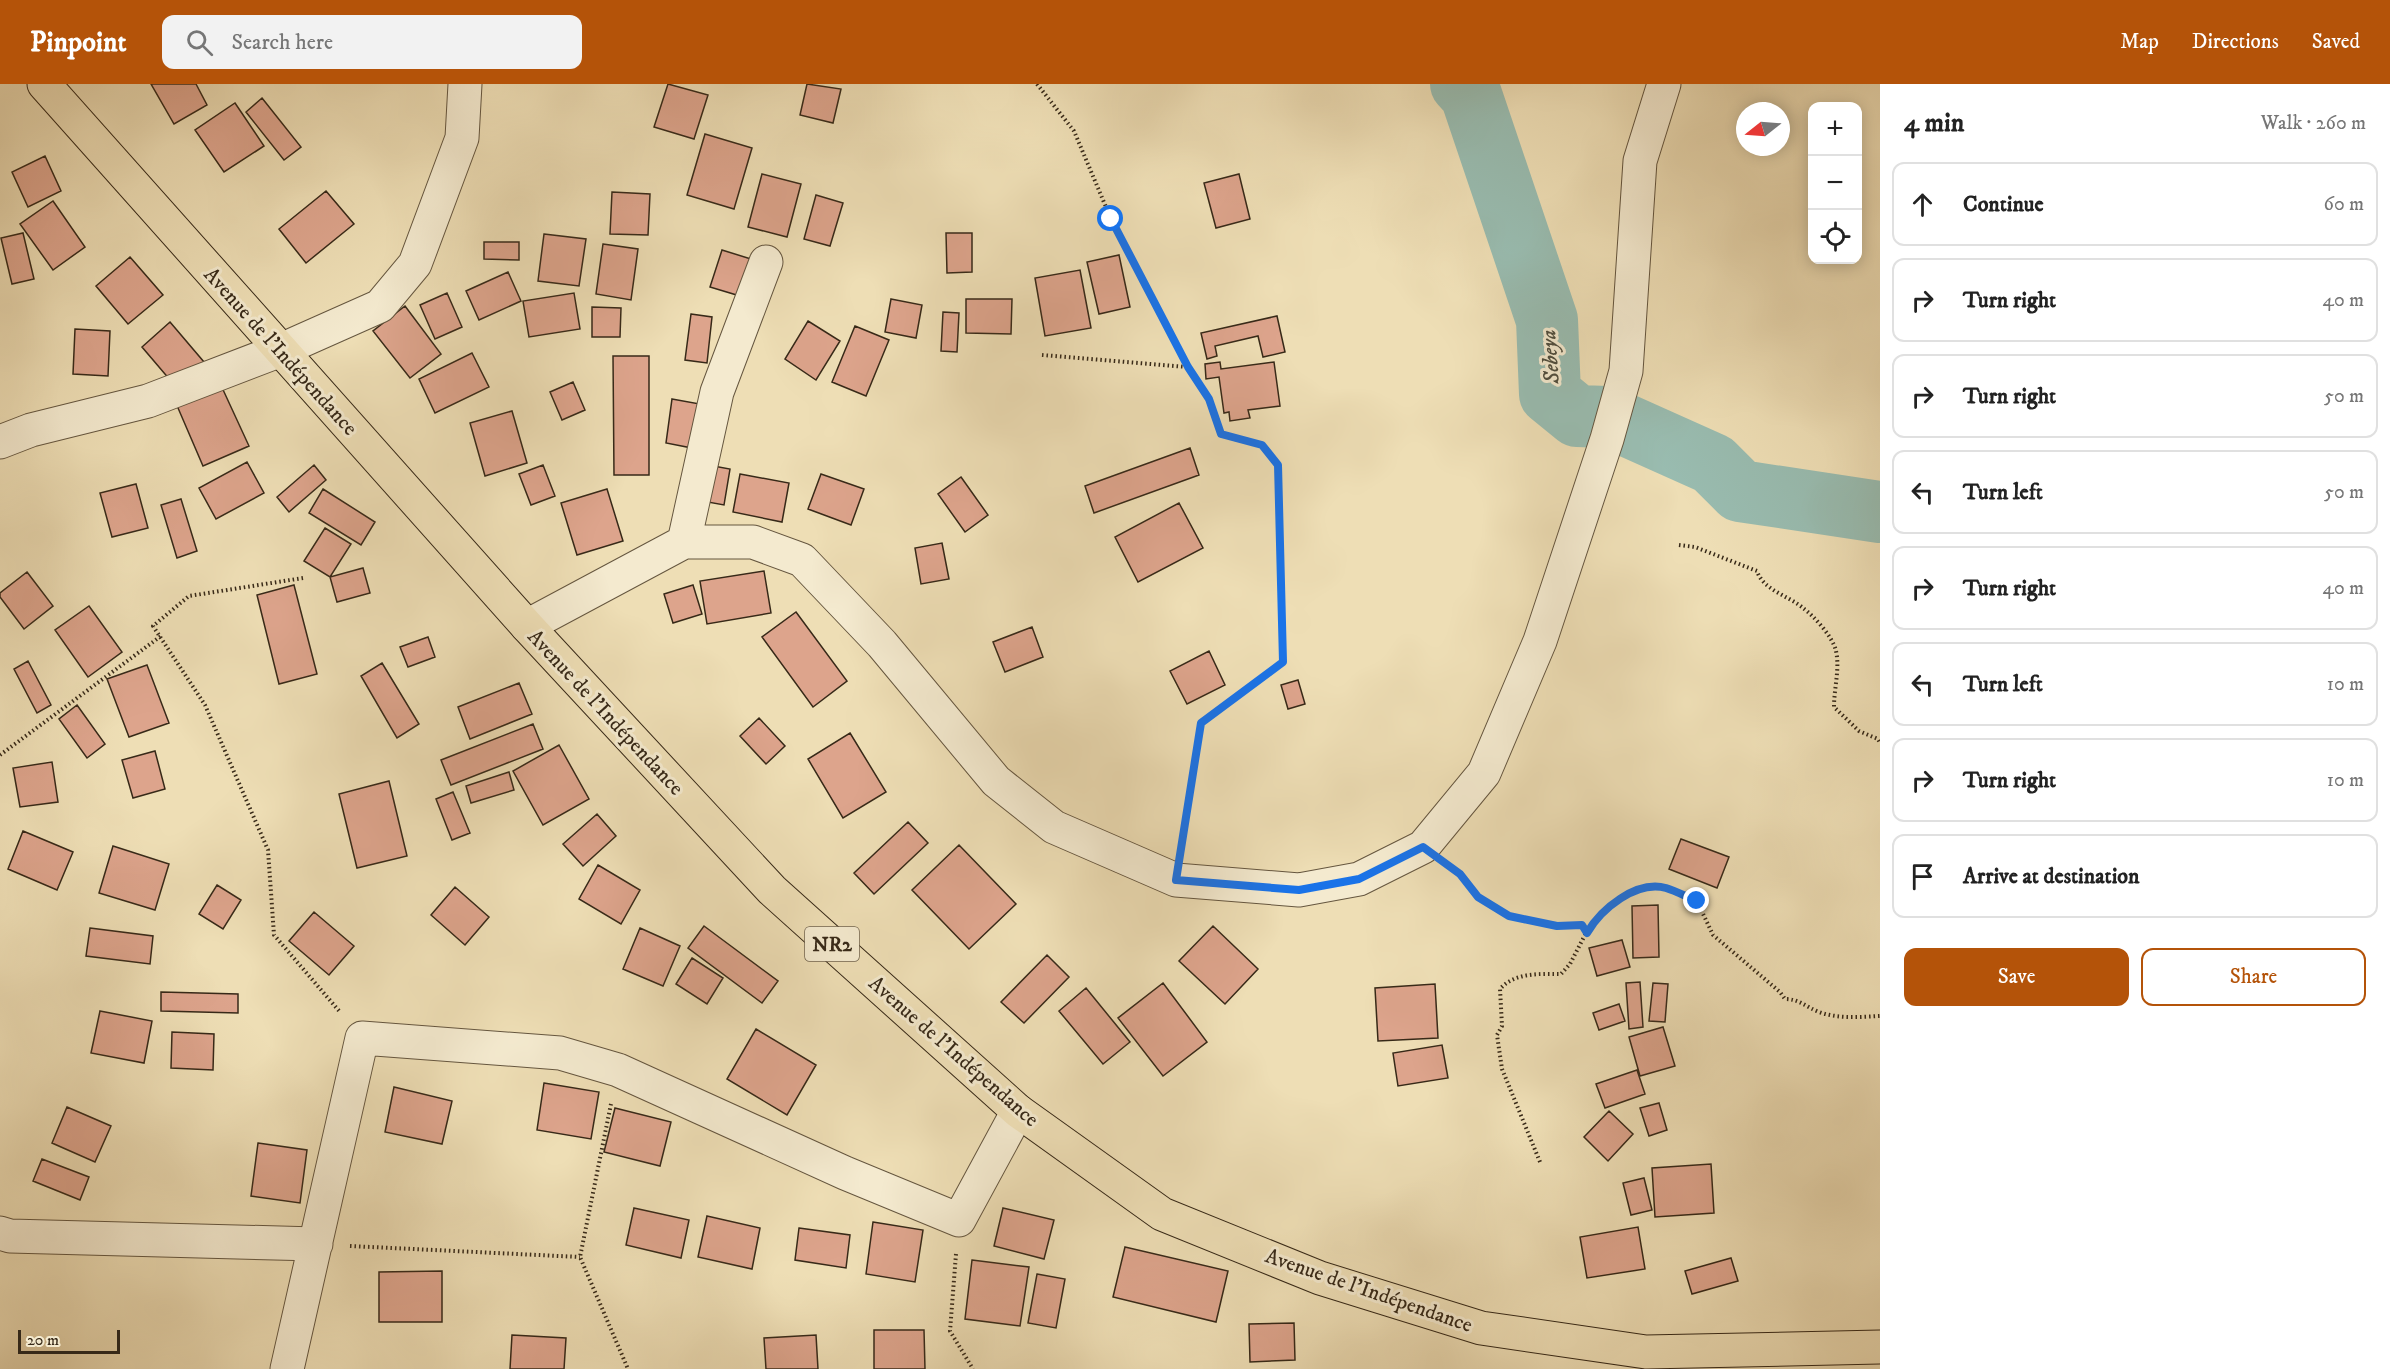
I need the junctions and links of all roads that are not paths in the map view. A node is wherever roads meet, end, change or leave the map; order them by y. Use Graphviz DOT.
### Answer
graph roads {
  1 [pos="44,84"];
  2 [pos="465,84"];
  3 [pos="1664,84"];
  4 [pos="766,262"];
  5 [pos="281,350"];
  6 [pos="0,442"];
  7 [pos="684,542"];
  8 [pos="527,626"];
  9 [pos="1018,1111"];
  10 [pos="0,1233"];
  11 [pos="316,1244"];
  12 [pos="1880,1347"];
  13 [pos="287,1369"];
  1 -- 5 [label="highway, Avenue de l'Indépendance / NR2"];
  2 -- 5 [label="street"];
  3 -- 7 [label="street"];
  4 -- 7 [label="street"];
  5 -- 6 [label="street"];
  5 -- 8 [label="highway, Avenue de l'Indépendance / NR2"];
  7 -- 8 [label="street"];
  8 -- 9 [label="highway, Avenue de l'Indépendance / NR2"];
  9 -- 11 [label="street"];
  9 -- 12 [label="highway, Avenue de l'Indépendance / NR2"];
  10 -- 11 [label="street"];
  11 -- 13 [label="street"];
}
